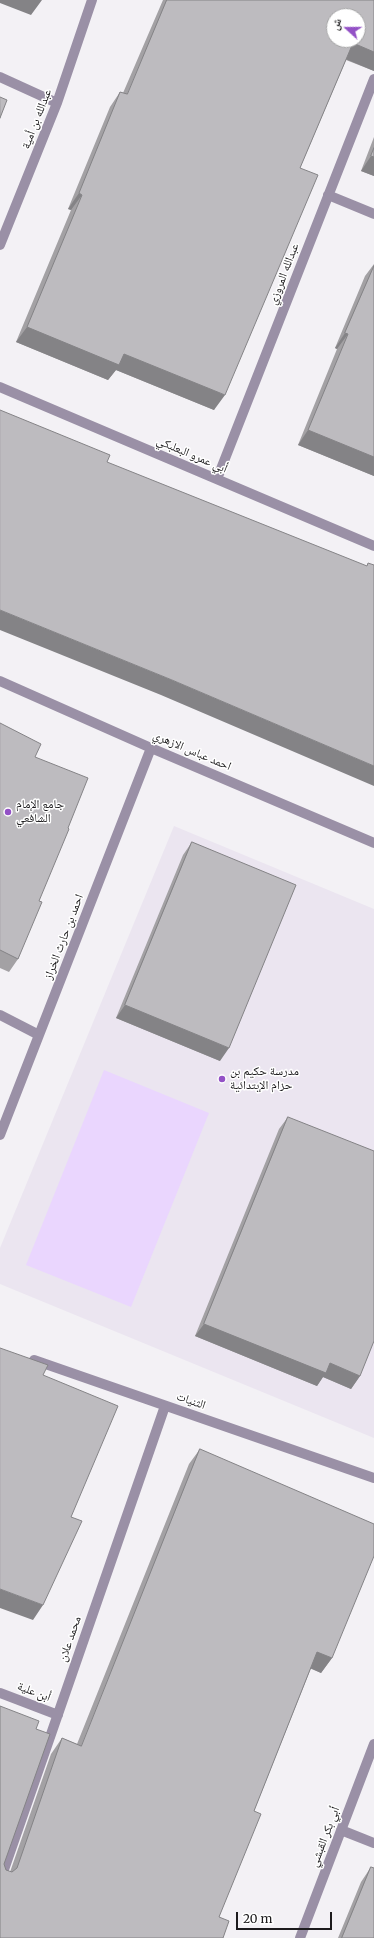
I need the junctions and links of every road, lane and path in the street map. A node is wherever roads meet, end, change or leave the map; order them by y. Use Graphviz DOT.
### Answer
graph roads {
  1 [pos="92,0"];
  2 [pos="0,77"];
  3 [pos="374,79"];
  4 [pos="57,103"];
  5 [pos="328,196"];
  6 [pos="374,214"];
  7 [pos="0,245"];
  8 [pos="0,387"];
  9 [pos="217,479"];
  10 [pos="374,546"];
  11 [pos="0,681"];
  12 [pos="151,748"];
  13 [pos="374,843"];
  14 [pos="0,1015"];
  15 [pos="39,1035"];
  16 [pos="0,1135"];
  17 [pos="22,1356"];
  18 [pos="165,1406"];
  19 [pos="374,1478"];
  20 [pos="0,1693"];
  21 [pos="58,1715"];
  22 [pos="374,1744"];
  23 [pos="341,1830"];
  24 [pos="374,1843"];
  25 [pos="0,1881"];
  26 [pos="300,1938"];
  1 -- 4 [label="street, عبدالله بن أمية"];
  2 -- 4 [label="street"];
  3 -- 5 [label="street, عبدالله المروزي"];
  4 -- 7 [label="street, عبدالله بن أمية"];
  5 -- 6 [label="street"];
  5 -- 9 [label="street, عبدالله المروزي"];
  8 -- 9 [label="street, أبي عمرو البعلبكي"];
  9 -- 10 [label="street, أبي عمرو البعلبكي"];
  11 -- 12 [label="street, احمد عباس الازهري"];
  12 -- 13 [label="street, احمد عباس الازهري"];
  12 -- 15 [label="street, احمد بن حارث الخراز"];
  14 -- 15 [label="street"];
  15 -- 16 [label="street, احمد بن حارث الخراز"];
  17 -- 18 [label="street, الثنيات"];
  18 -- 19 [label="street, الثنيات"];
  18 -- 21 [label="street, محمد علان"];
  20 -- 21 [label="street, أبن علية"];
  21 -- 25 [label="street, محمد علان"];
  22 -- 23 [label="street, أبي بكر القبشي"];
  23 -- 24 [label="street"];
  23 -- 26 [label="street, أبي بكر القبشي"];
}
